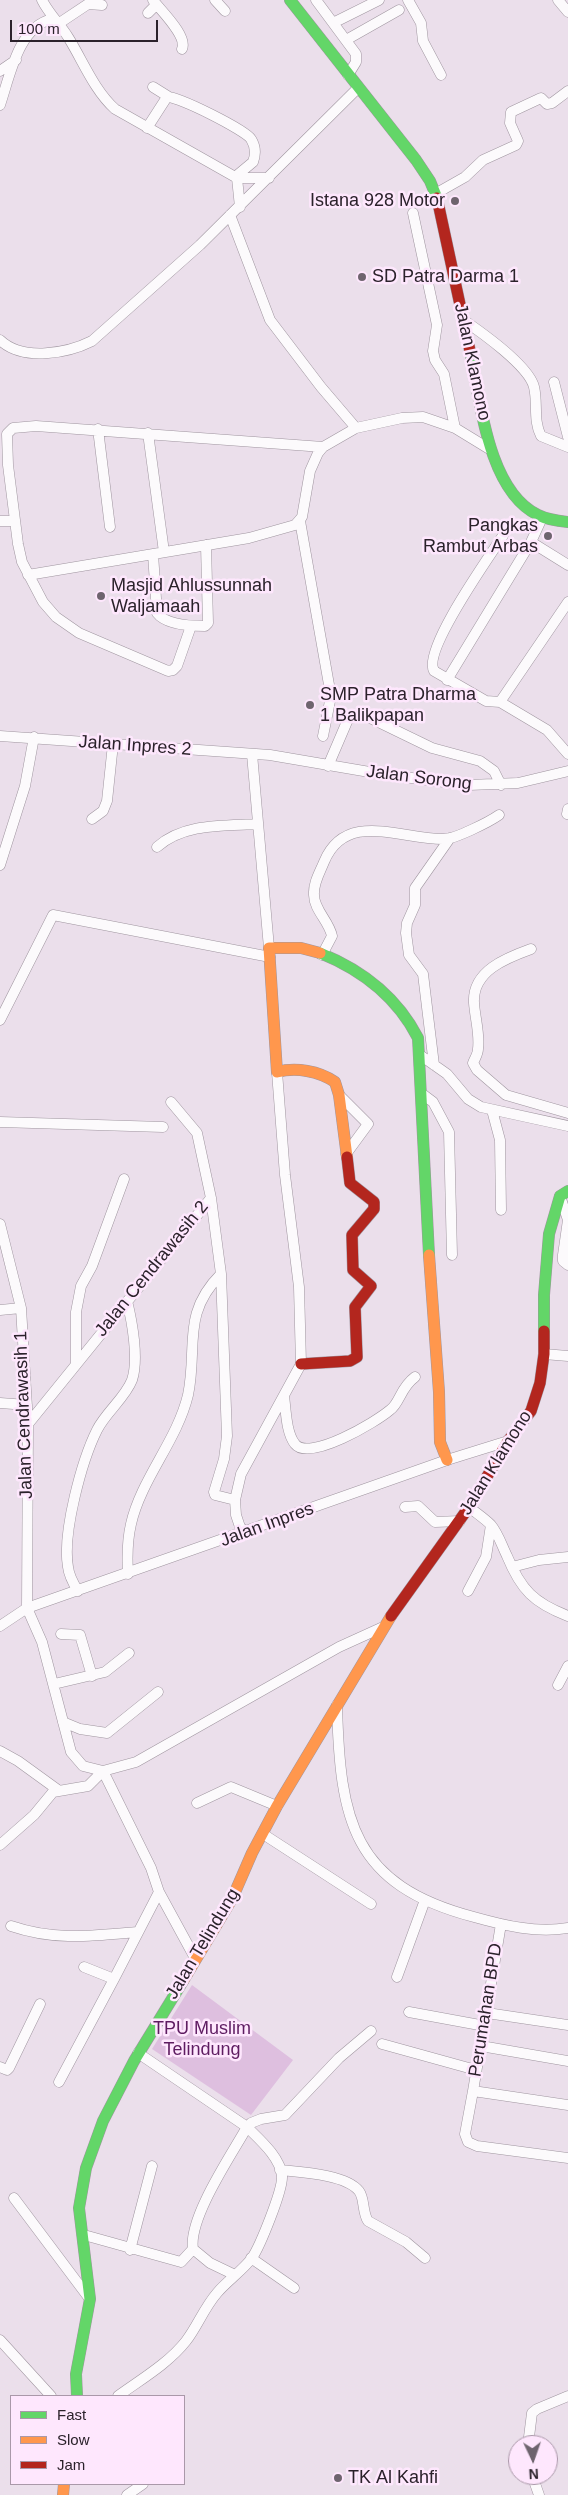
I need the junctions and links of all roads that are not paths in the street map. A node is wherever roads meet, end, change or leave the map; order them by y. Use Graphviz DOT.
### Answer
graph roads {
  1 [pos="42,0"];
  2 [pos="215,0"];
  3 [pos="290,0"];
  4 [pos="316,0"];
  5 [pos="379,0"];
  6 [pos="408,0"];
  7 [pos="558,0"];
  8 [pos="154,2"];
  9 [pos="102,5"];
  10 [pos="399,10"];
  11 [pos="225,11"];
  12 [pos="568,12"];
  13 [pos="148,13"];
  14 [pos="55,21"];
  15 [pos="333,23"];
  16 [pos="346,40"];
  17 [pos="182,49"];
  18 [pos="16,60"];
  19 [pos="0,70"];
  20 [pos="348,75"];
  21 [pos="441,75"];
  22 [pos="153,88"];
  23 [pos="358,88"];
  24 [pos="568,91"];
  25 [pos="169,97"];
  26 [pos="0,105"];
  27 [pos="147,128"];
  28 [pos="236,177"];
  29 [pos="269,178"];
  30 [pos="435,194"];
  31 [pos="240,207"];
  32 [pos="413,214"];
  33 [pos="230,215"];
  34 [pos="462,319"];
  35 [pos="0,340"];
  36 [pos="554,382"];
  37 [pos="356,428"];
  38 [pos="455,428"];
  39 [pos="98,429"];
  40 [pos="148,433"];
  41 [pos="568,437"];
  42 [pos="323,447"];
  43 [pos="568,447"];
  44 [pos="491,450"];
  45 [pos="542,518"];
  46 [pos="0,521"];
  47 [pos="15,521"];
  48 [pos="300,521"];
  49 [pos="568,522"];
  50 [pos="110,527"];
  51 [pos="504,534"];
  52 [pos="531,542"];
  53 [pos="206,546"];
  54 [pos="164,552"];
  55 [pos="153,554"];
  56 [pos="568,564"];
  57 [pos="28,575"];
  58 [pos="568,602"];
  59 [pos="190,626"];
  60 [pos="447,680"];
  61 [pos="500,702"];
  62 [pos="0,736"];
  63 [pos="323,736"];
  64 [pos="34,737"];
  65 [pos="113,744"];
  66 [pos="252,754"];
  67 [pos="568,754"];
  68 [pos="270,755"];
  69 [pos="328,766"];
  70 [pos="568,771"];
  71 [pos="501,786"];
  72 [pos="499,815"];
  73 [pos="92,819"];
  74 [pos="258,824"];
  75 [pos="450,838"];
  76 [pos="157,847"];
  77 [pos="0,865"];
  78 [pos="530,949"];
  79 [pos="270,952"];
  80 [pos="322,955"];
  81 [pos="0,1020"];
  82 [pos="420,1055"];
  83 [pos="434,1065"];
  84 [pos="277,1072"];
  85 [pos="421,1093"];
  86 [pos="340,1095"];
  87 [pos="172,1102"];
  88 [pos="492,1110"];
  89 [pos="568,1112"];
  90 [pos="0,1122"];
  91 [pos="568,1126"];
  92 [pos="163,1128"];
  93 [pos="346,1154"];
  94 [pos="124,1179"];
  95 [pos="564,1194"];
  96 [pos="211,1198"];
  97 [pos="501,1210"];
  98 [pos="0,1224"];
  99 [pos="452,1254"];
  100 [pos="568,1265"];
  101 [pos="220,1274"];
  102 [pos="127,1301"];
  103 [pos="21,1308"];
  104 [pos="0,1310"];
  105 [pos="544,1354"];
  106 [pos="568,1356"];
  107 [pos="76,1363"];
  108 [pos="301,1364"];
  109 [pos="415,1377"];
  110 [pos="284,1396"];
  111 [pos="0,1403"];
  112 [pos="26,1405"];
  113 [pos="28,1424"];
  114 [pos="508,1441"];
  115 [pos="447,1460"];
  116 [pos="235,1500"];
  117 [pos="405,1507"];
  118 [pos="469,1508"];
  119 [pos="460,1521"];
  120 [pos="491,1525"];
  121 [pos="246,1532"];
  122 [pos="568,1557"];
  123 [pos="512,1567"];
  124 [pos="128,1574"];
  125 [pos="78,1590"];
  126 [pos="468,1591"];
  127 [pos="27,1608"];
  128 [pos="566,1612"];
  129 [pos="0,1626"];
  130 [pos="383,1627"];
  131 [pos="61,1634"];
  132 [pos="129,1653"];
  133 [pos="568,1666"];
  134 [pos="92,1676"];
  135 [pos="54,1684"];
  136 [pos="558,1685"];
  137 [pos="158,1692"];
  138 [pos="337,1705"];
  139 [pos="63,1722"];
  140 [pos="0,1751"];
  141 [pos="103,1771"];
  142 [pos="58,1790"];
  143 [pos="197,1803"];
  144 [pos="277,1806"];
  145 [pos="263,1834"];
  146 [pos="0,1845"];
  147 [pos="159,1892"];
  148 [pos="425,1900"];
  149 [pos="371,1904"];
  150 [pos="500,1924"];
  151 [pos="11,1926"];
  152 [pos="568,1928"];
  153 [pos="137,1932"];
  154 [pos="194,1958"];
  155 [pos="84,1968"];
  156 [pos="397,1977"];
  157 [pos="114,1979"];
  158 [pos="40,2004"];
  159 [pos="409,2012"];
  160 [pos="487,2013"];
  161 [pos="568,2025"];
  162 [pos="485,2026"];
  163 [pos="371,2031"];
  164 [pos="382,2044"];
  165 [pos="480,2046"];
  166 [pos="138,2053"];
  167 [pos="568,2061"];
  168 [pos="0,2067"];
  169 [pos="476,2070"];
  170 [pos="59,2082"];
  171 [pos="473,2091"];
  172 [pos="568,2105"];
  173 [pos="247,2127"];
  174 [pos="568,2158"];
  175 [pos="152,2166"];
  176 [pos="280,2170"];
  177 [pos="14,2198"];
  178 [pos="84,2235"];
  179 [pos="193,2249"];
  180 [pos="130,2250"];
  181 [pos="252,2258"];
  182 [pos="425,2258"];
  183 [pos="235,2275"];
  184 [pos="294,2288"];
  185 [pos="90,2299"];
  186 [pos="0,2340"];
  187 [pos="50,2395"];
  188 [pos="77,2395"];
  189 [pos="119,2395"];
  190 [pos="568,2396"];
  191 [pos="529,2435"];
  192 [pos="142,2485"];
  193 [pos="128,2495"];
  1 -- 14 [label="street"];
  2 -- 11 [label="street"];
  3 -- 20 [label="main road, Jalan Klamono"];
  4 -- 15 [label="street"];
  5 -- 15 [label="street"];
  6 -- 21 [label="street"];
  7 -- 12 [label="street"];
  8 -- 13 [label="street"];
  8 -- 17 [label="street"];
  9 -- 14 [label="street"];
  10 -- 16 [label="street"];
  14 -- 18 [label="street"];
  14 -- 27 [label="street"];
  15 -- 16 [label="street"];
  16 -- 20 [label="street"];
  18 -- 19 [label="street"];
  18 -- 26 [label="street"];
  20 -- 23 [label="main road, Jalan Klamono"];
  22 -- 25 [label="street"];
  23 -- 29 [label="street"];
  23 -- 30 [label="main road, Jalan Klamono"];
  24 -- 30 [label="street"];
  25 -- 27 [label="street"];
  25 -- 28 [label="street"];
  27 -- 28 [label="street"];
  28 -- 29 [label="street"];
  28 -- 31 [label="street"];
  29 -- 31 [label="street"];
  30 -- 34 [label="main road, Jalan Klamono"];
  31 -- 33 [label="street"];
  32 -- 38 [label="street"];
  33 -- 35 [label="street"];
  33 -- 37 [label="street"];
  34 -- 43 [label="street"];
  34 -- 44 [label="main road, Jalan Klamono"];
  36 -- 41 [label="street"];
  37 -- 38 [label="street"];
  37 -- 42 [label="street"];
  38 -- 44 [label="street"];
  39 -- 40 [label="street"];
  39 -- 47 [label="street"];
  39 -- 50 [label="street"];
  40 -- 42 [label="street"];
  40 -- 54 [label="street"];
  42 -- 48 [label="street"];
  44 -- 45 [label="main road, Jalan Klamono"];
  45 -- 49 [label="main road, Jalan Klamono"];
  45 -- 52 [label="street"];
  46 -- 47 [label="street"];
  47 -- 57 [label="street"];
  48 -- 53 [label="street"];
  48 -- 63 [label="street"];
  51 -- 60 [label="street"];
  52 -- 56 [label="street"];
  52 -- 60 [label="street"];
  53 -- 54 [label="street"];
  53 -- 59 [label="street"];
  54 -- 55 [label="street"];
  55 -- 57 [label="street"];
  55 -- 59 [label="street"];
  57 -- 59 [label="street"];
  58 -- 61 [label="street"];
  60 -- 61 [label="street"];
  61 -- 67 [label="street"];
  62 -- 64 [label="street, Jalan Inpres 2"];
  64 -- 65 [label="street, Jalan Inpres 2"];
  64 -- 77 [label="street"];
  65 -- 66 [label="street, Jalan Inpres 2"];
  65 -- 73 [label="street"];
  66 -- 68 [label="street, Jalan Inpres 2"];
  66 -- 74 [label="street"];
  68 -- 69 [label="street, Jalan Sorong"];
  69 -- 71 [label="street, Jalan Sorong"];
  69 -- 71 [label="street"];
  70 -- 71 [label="street, Jalan Sorong"];
  72 -- 75 [label="street"];
  74 -- 76 [label="street"];
  74 -- 79 [label="street"];
  75 -- 80 [label="street"];
  75 -- 83 [label="street"];
  78 -- 89 [label="street"];
  79 -- 80 [label="main road"];
  79 -- 81 [label="street"];
  79 -- 84 [label="main road"];
  80 -- 82 [label="main road"];
  82 -- 83 [label="street"];
  82 -- 85 [label="main road"];
  83 -- 88 [label="street"];
  84 -- 86 [label="main road"];
  84 -- 108 [label="street"];
  85 -- 99 [label="street"];
  85 -- 115 [label="main road"];
  86 -- 93 [label="main road"];
  86 -- 93 [label="street"];
  87 -- 96 [label="street, Jalan Cendrawasih 2"];
  88 -- 91 [label="street"];
  88 -- 97 [label="street"];
  90 -- 92 [label="street"];
  93 -- 108 [label="main road"];
  94 -- 107 [label="street"];
  95 -- 100 [label="street"];
  95 -- 105 [label="main road, Jalan Klamono"];
  96 -- 101 [label="street"];
  96 -- 102 [label="street, Jalan Cendrawasih 2"];
  98 -- 103 [label="street, Jalan Cendrawasih 1"];
  101 -- 116 [label="street"];
  101 -- 124 [label="street"];
  102 -- 107 [label="street, Jalan Cendrawasih 2"];
  102 -- 125 [label="street"];
  103 -- 104 [label="street"];
  103 -- 112 [label="street, Jalan Cendrawasih 1"];
  105 -- 106 [label="street"];
  105 -- 114 [label="main road, Jalan Klamono"];
  107 -- 113 [label="street, Jalan Cendrawasih 2"];
  108 -- 110 [label="street"];
  109 -- 110 [label="street"];
  110 -- 116 [label="street"];
  111 -- 112 [label="street"];
  112 -- 113 [label="street, Jalan Cendrawasih 1"];
  113 -- 127 [label="street, Jalan Cendrawasih 1"];
  114 -- 115 [label="street, Jalan Inpres"];
  114 -- 118 [label="main road, Jalan Klamono"];
  115 -- 121 [label="street, Jalan Inpres"];
  116 -- 121 [label="street"];
  117 -- 119 [label="street"];
  118 -- 119 [label="main road, Jalan Klamono"];
  118 -- 120 [label="street"];
  119 -- 130 [label="main road, Jalan Klamono"];
  120 -- 123 [label="street"];
  120 -- 126 [label="street"];
  121 -- 124 [label="street, Jalan Inpres"];
  122 -- 123 [label="street"];
  123 -- 128 [label="street"];
  124 -- 125 [label="street, Jalan Inpres"];
  125 -- 127 [label="street, Jalan Inpres"];
  127 -- 129 [label="street, Jalan Inpres"];
  127 -- 135 [label="street"];
  130 -- 138 [label="main road, Jalan Klamono"];
  130 -- 141 [label="street"];
  131 -- 134 [label="street"];
  132 -- 134 [label="street"];
  133 -- 136 [label="street"];
  134 -- 135 [label="street"];
  135 -- 139 [label="street"];
  137 -- 139 [label="street"];
  138 -- 144 [label="main road, Jalan Telindung"];
  138 -- 148 [label="street"];
  139 -- 141 [label="street"];
  140 -- 142 [label="street"];
  141 -- 142 [label="street"];
  141 -- 147 [label="street"];
  142 -- 146 [label="street"];
  143 -- 144 [label="street"];
  144 -- 145 [label="main road, Jalan Telindung"];
  145 -- 149 [label="street"];
  145 -- 154 [label="main road, Jalan Telindung"];
  147 -- 153 [label="street"];
  147 -- 154 [label="street"];
  148 -- 150 [label="street"];
  148 -- 156 [label="street"];
  150 -- 152 [label="street"];
  150 -- 160 [label="street, Perumahan BPD"];
  151 -- 153 [label="street"];
  153 -- 157 [label="street"];
  154 -- 166 [label="main road, Jalan Telindung"];
  155 -- 157 [label="street"];
  157 -- 170 [label="street"];
  158 -- 168 [label="street"];
  159 -- 162 [label="street"];
  160 -- 161 [label="street"];
  160 -- 162 [label="street, Perumahan BPD"];
  162 -- 165 [label="street, Perumahan BPD"];
  163 -- 173 [label="street"];
  164 -- 169 [label="street"];
  165 -- 167 [label="street"];
  165 -- 169 [label="street, Perumahan BPD"];
  166 -- 173 [label="street"];
  166 -- 178 [label="main road, Jalan Telindung"];
  169 -- 171 [label="street, Perumahan BPD"];
  171 -- 172 [label="street, Perumahan BPD"];
  171 -- 174 [label="street"];
  173 -- 176 [label="street"];
  173 -- 179 [label="street"];
  175 -- 180 [label="street"];
  176 -- 181 [label="street"];
  176 -- 182 [label="street"];
  177 -- 185 [label="street"];
  178 -- 180 [label="street"];
  178 -- 185 [label="main road, Jalan Telindung"];
  179 -- 180 [label="street"];
  179 -- 183 [label="street"];
  181 -- 183 [label="street"];
  181 -- 184 [label="street"];
  183 -- 189 [label="street"];
  185 -- 188 [label="main road, Jalan Telindung"];
  186 -- 187 [label="street"];
  190 -- 191 [label="street"];
  192 -- 193 [label="street"];
}
